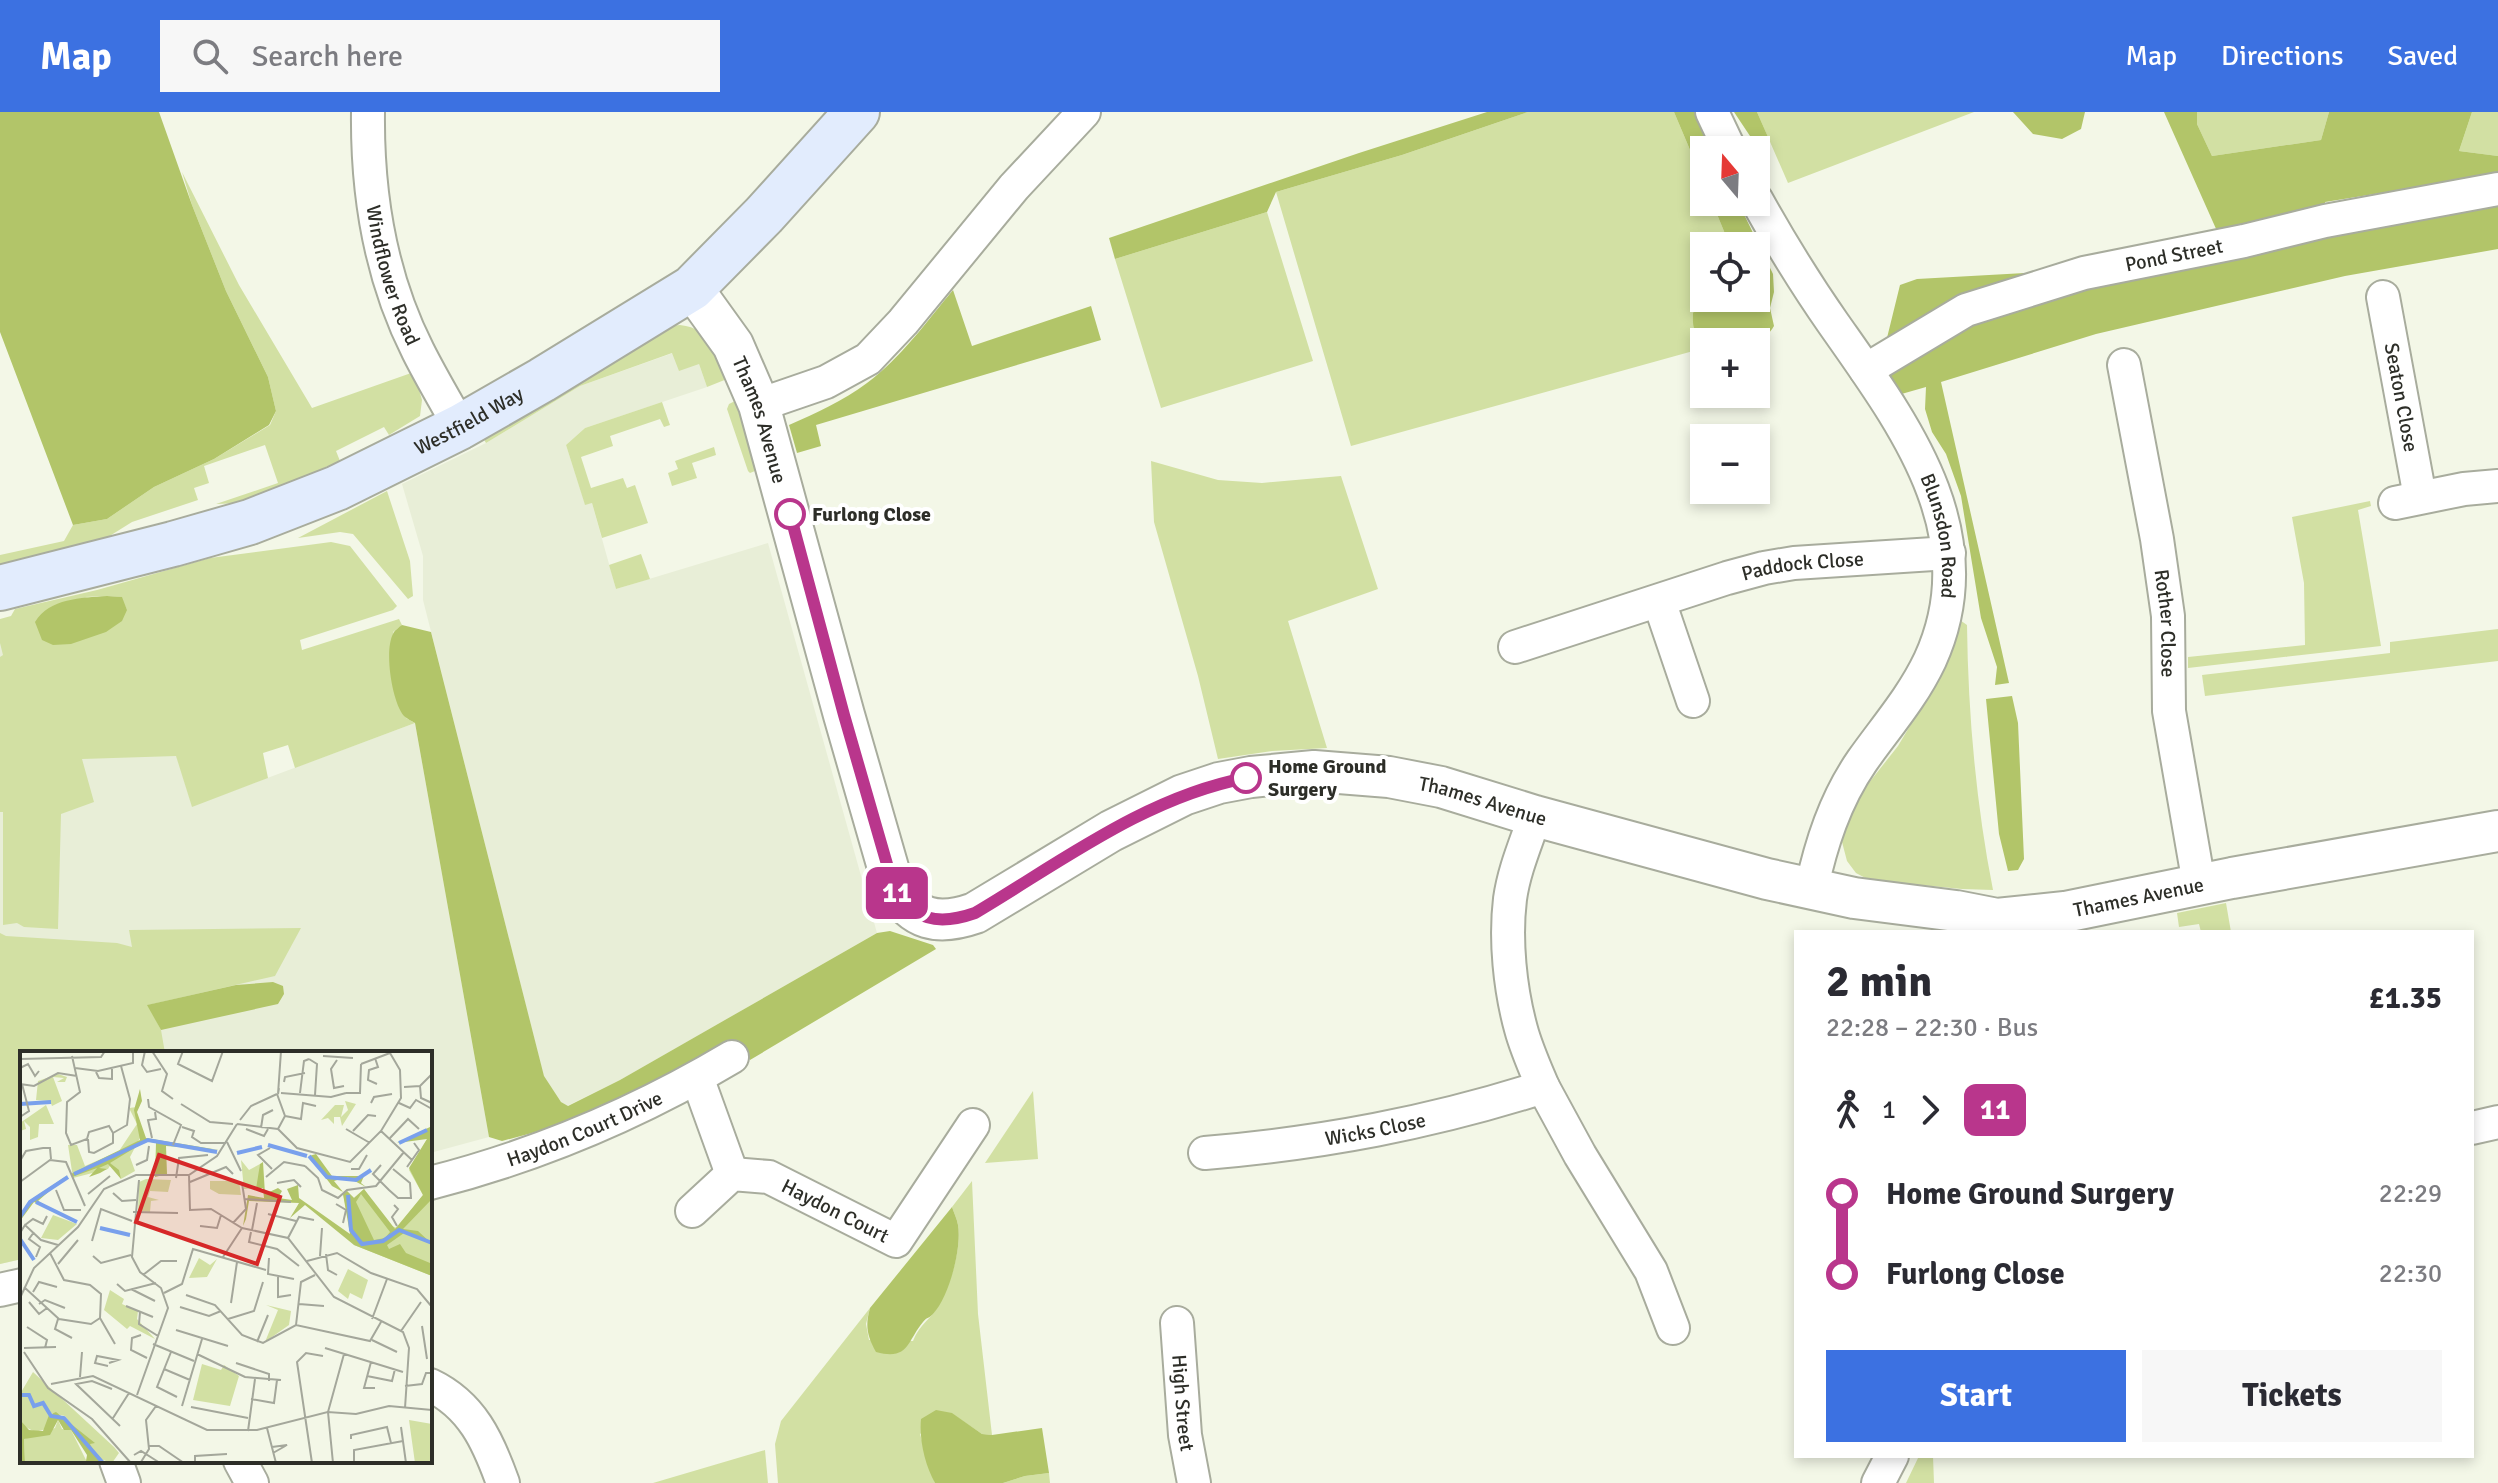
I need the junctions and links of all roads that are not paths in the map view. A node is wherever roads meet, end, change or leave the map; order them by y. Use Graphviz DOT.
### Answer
graph roads {
  1 [pos="368,112"];
  2 [pos="857,112"];
  3 [pos="1084,112"];
  4 [pos="1712,112"];
  5 [pos="1723,136"];
  6 [pos="2498,189"];
  7 [pos="1767,216"];
  8 [pos="692,288"];
  9 [pos="2383,297"];
  10 [pos="2124,365"];
  11 [pos="1866,370"];
  12 [pos="759,405"];
  13 [pos="460,427"];
  14 [pos="2498,486"];
  15 [pos="1949,553"];
  16 [pos="0,588"];
  17 [pos="1659,601"];
  18 [pos="1515,647"];
  19 [pos="1693,701"];
  20 [pos="1535,816"];
  21 [pos="2498,831"];
  22 [pos="2199,884"];
  23 [pos="1811,890"];
  24 [pos="1996,926"];
  25 [pos="732,1057"];
  26 [pos="696,1079"];
  27 [pos="1543,1087"];
  28 [pos="2498,1122"];
  29 [pos="973,1125"];
  30 [pos="2474,1128"];
  31 [pos="1205,1153"];
  32 [pos="732,1174"];
  33 [pos="432,1182"];
  34 [pos="692,1211"];
  35 [pos="20,1285"];
  36 [pos="0,1290"];
  37 [pos="1177,1323"];
  38 [pos="1673,1328"];
  39 [pos="432,1386"];
  40 [pos="1891,1458"];
  41 [pos="117,1463"];
  42 [pos="124,1483"];
  43 [pos="503,1483"];
  44 [pos="1194,1483"];
  45 [pos="1878,1483"];
  1 -- 13 [label="street, Windflower Road"];
  2 -- 8 [label="main road, Westfield Way"];
  3 -- 12 [label="street"];
  4 -- 5 [label="street"];
  6 -- 11 [label="street, Pond Street"];
  7 -- 11 [label="street, Blunsdon Road"];
  8 -- 12 [label="street, Thames Avenue"];
  8 -- 13 [label="main road, Westfield Way"];
  9 -- 14 [label="street, Seaton Close"];
  10 -- 22 [label="street, Rother Close"];
  11 -- 15 [label="street, Blunsdon Road"];
  12 -- 20 [label="street, Thames Avenue"];
  13 -- 16 [label="main road, Westfield Way"];
  15 -- 17 [label="street, Paddock Close"];
  15 -- 23 [label="street, Blunsdon Road"];
  17 -- 18 [label="street, Paddock Close"];
  17 -- 19 [label="street"];
  20 -- 23 [label="street, Thames Avenue"];
  20 -- 27 [label="street"];
  21 -- 22 [label="street, Thames Avenue"];
  22 -- 24 [label="street, Thames Avenue"];
  23 -- 24 [label="street, Thames Avenue"];
  25 -- 26 [label="street, Haydon Court Drive"];
  26 -- 32 [label="street"];
  26 -- 33 [label="street, Haydon Court Drive"];
  27 -- 31 [label="street, Wicks Close"];
  27 -- 38 [label="street"];
  28 -- 30 [label="street"];
  29 -- 32 [label="street, Haydon Court"];
  32 -- 34 [label="street"];
  35 -- 36 [label="street"];
  37 -- 44 [label="street, High Street"];
  39 -- 43 [label="street"];
  40 -- 45 [label="street"];
  41 -- 42 [label="street"];
}
